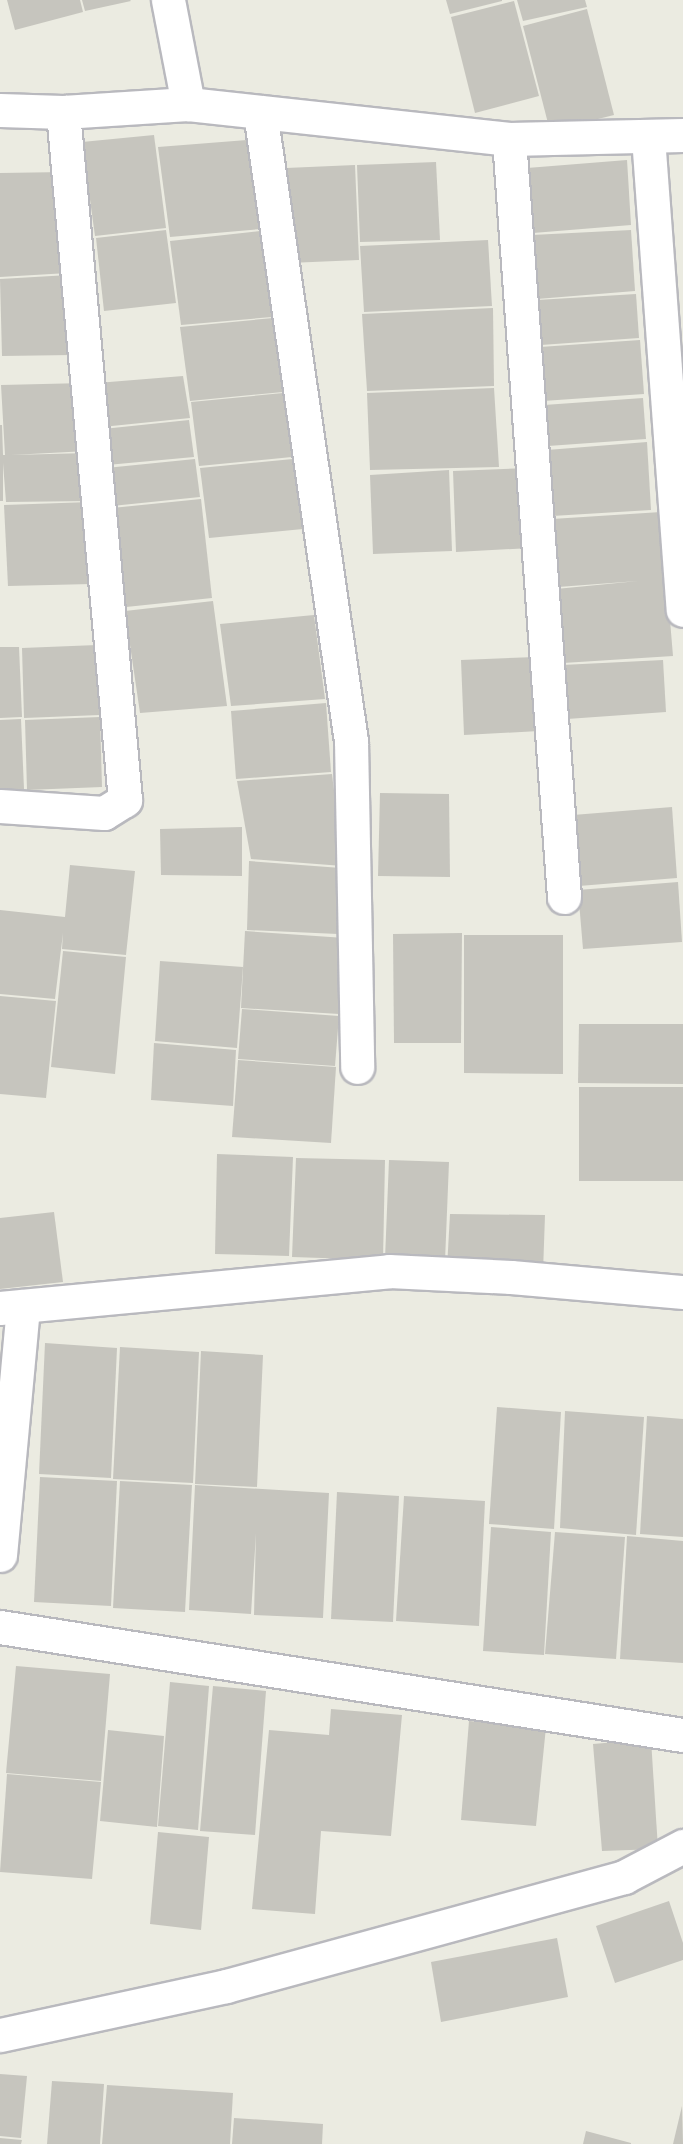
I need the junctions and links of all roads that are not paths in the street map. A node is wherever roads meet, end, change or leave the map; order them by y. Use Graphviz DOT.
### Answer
graph roads {
  1 [pos="168,0"];
  2 [pos="188,104"];
  3 [pos="0,110"];
  4 [pos="63,112"];
  5 [pos="260,112"];
  6 [pos="683,135"];
  7 [pos="648,137"];
  8 [pos="509,139"];
  9 [pos="683,610"];
  10 [pos="0,806"];
  11 [pos="564,897"];
  12 [pos="357,1067"];
  13 [pos="683,1292"];
  14 [pos="12,1307"];
  15 [pos="0,1555"];
  16 [pos="0,1627"];
  17 [pos="683,1734"];
  18 [pos="683,1846"];
  19 [pos="0,2035"];
  1 -- 2 [label="street"];
  2 -- 4 [label="street"];
  2 -- 5 [label="street"];
  3 -- 4 [label="street"];
  4 -- 10 [label="street"];
  5 -- 8 [label="street"];
  5 -- 12 [label="street"];
  6 -- 7 [label="street"];
  7 -- 8 [label="street"];
  7 -- 9 [label="street"];
  8 -- 11 [label="street"];
  13 -- 14 [label="street"];
  14 -- 15 [label="street"];
  16 -- 17 [label="street"];
  18 -- 19 [label="street"];
}
